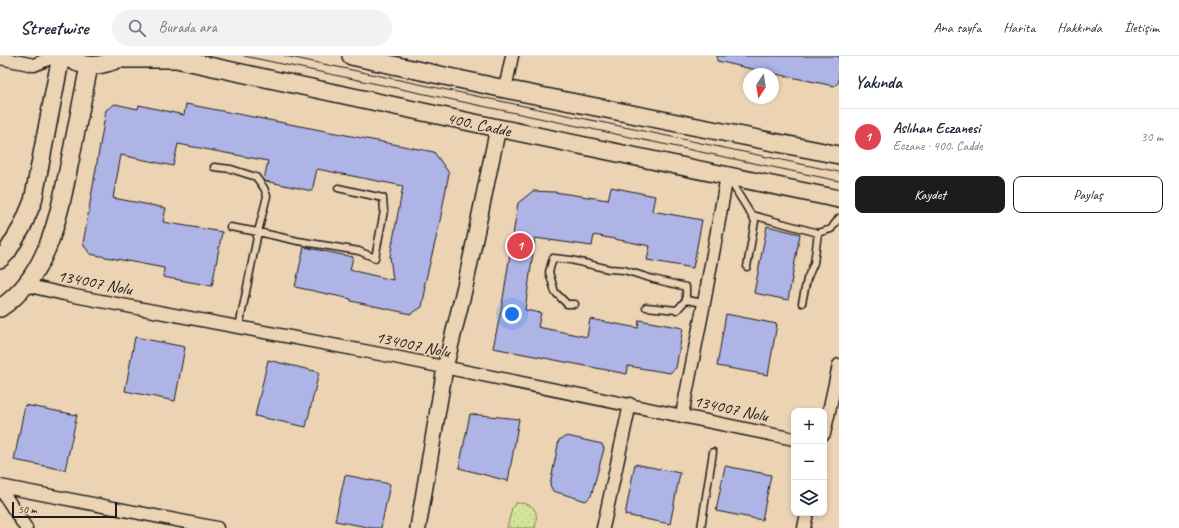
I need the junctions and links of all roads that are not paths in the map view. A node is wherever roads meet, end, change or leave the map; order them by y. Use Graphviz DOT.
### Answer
graph roads {
  1 [pos="55,56"];
  2 [pos="61,56"];
  3 [pos="65,56"];
  4 [pos="351,56"];
  5 [pos="512,56"];
  6 [pos="0,58"];
  7 [pos="120,58"];
  8 [pos="89,66"];
  9 [pos="505,89"];
  10 [pos="498,128"];
  11 [pos="834,151"];
  12 [pos="214,167"];
  13 [pos="727,176"];
  14 [pos="338,188"];
  15 [pos="839,199"];
  16 [pos="752,215"];
  17 [pos="839,218"];
  18 [pos="230,227"];
  19 [pos="258,232"];
  20 [pos="818,233"];
  21 [pos="0,259"];
  22 [pos="747,267"];
  23 [pos="25,285"];
  24 [pos="686,300"];
  25 [pos="704,302"];
  26 [pos="802,303"];
  27 [pos="575,304"];
  28 [pos="646,306"];
  29 [pos="0,308"];
  30 [pos="239,327"];
  31 [pos="839,365"];
  32 [pos="445,368"];
  33 [pos="630,404"];
  34 [pos="682,415"];
  35 [pos="827,420"];
  36 [pos="791,438"];
  37 [pos="713,452"];
  38 [pos="0,487"];
  39 [pos="806,516"];
  40 [pos="26,528"];
  41 [pos="217,528"];
  42 [pos="418,528"];
  43 [pos="603,528"];
  44 [pos="701,528"];
  45 [pos="804,528"];
  1 -- 6 [label="street"];
  2 -- 21 [label="main road"];
  3 -- 8 [label="main road"];
  4 -- 9 [label="main road"];
  5 -- 9 [label="street"];
  7 -- 8 [label="main road, 400. Cadde"];
  7 -- 10 [label="main road, 400. Cadde"];
  8 -- 23 [label="main road"];
  9 -- 11 [label="main road"];
  10 -- 13 [label="main road, 400. Cadde"];
  10 -- 32 [label="street"];
  12 -- 19 [label="lane"];
  13 -- 15 [label="main road, 400. Cadde"];
  13 -- 16 [label="lane"];
  13 -- 25 [label="street"];
  14 -- 19 [label="lane"];
  16 -- 20 [label="lane"];
  16 -- 22 [label="lane"];
  17 -- 20 [label="lane"];
  18 -- 19 [label="lane"];
  19 -- 30 [label="lane"];
  20 -- 26 [label="lane"];
  23 -- 29 [label="main road"];
  23 -- 30 [label="street, 134007 Nolu"];
  24 -- 25 [label="lane"];
  24 -- 27 [label="lane"];
  24 -- 28 [label="lane"];
  25 -- 34 [label="street"];
  30 -- 32 [label="street, 134007 Nolu"];
  31 -- 35 [label="street"];
  32 -- 33 [label="street, 134007 Nolu"];
  32 -- 42 [label="street"];
  33 -- 34 [label="street, 134007 Nolu"];
  33 -- 43 [label="street"];
  34 -- 36 [label="street, 134007 Nolu"];
  37 -- 44 [label="lane"];
  38 -- 40 [label="street"];
  38 -- 41 [label="street"];
  39 -- 45 [label="street"];
}
